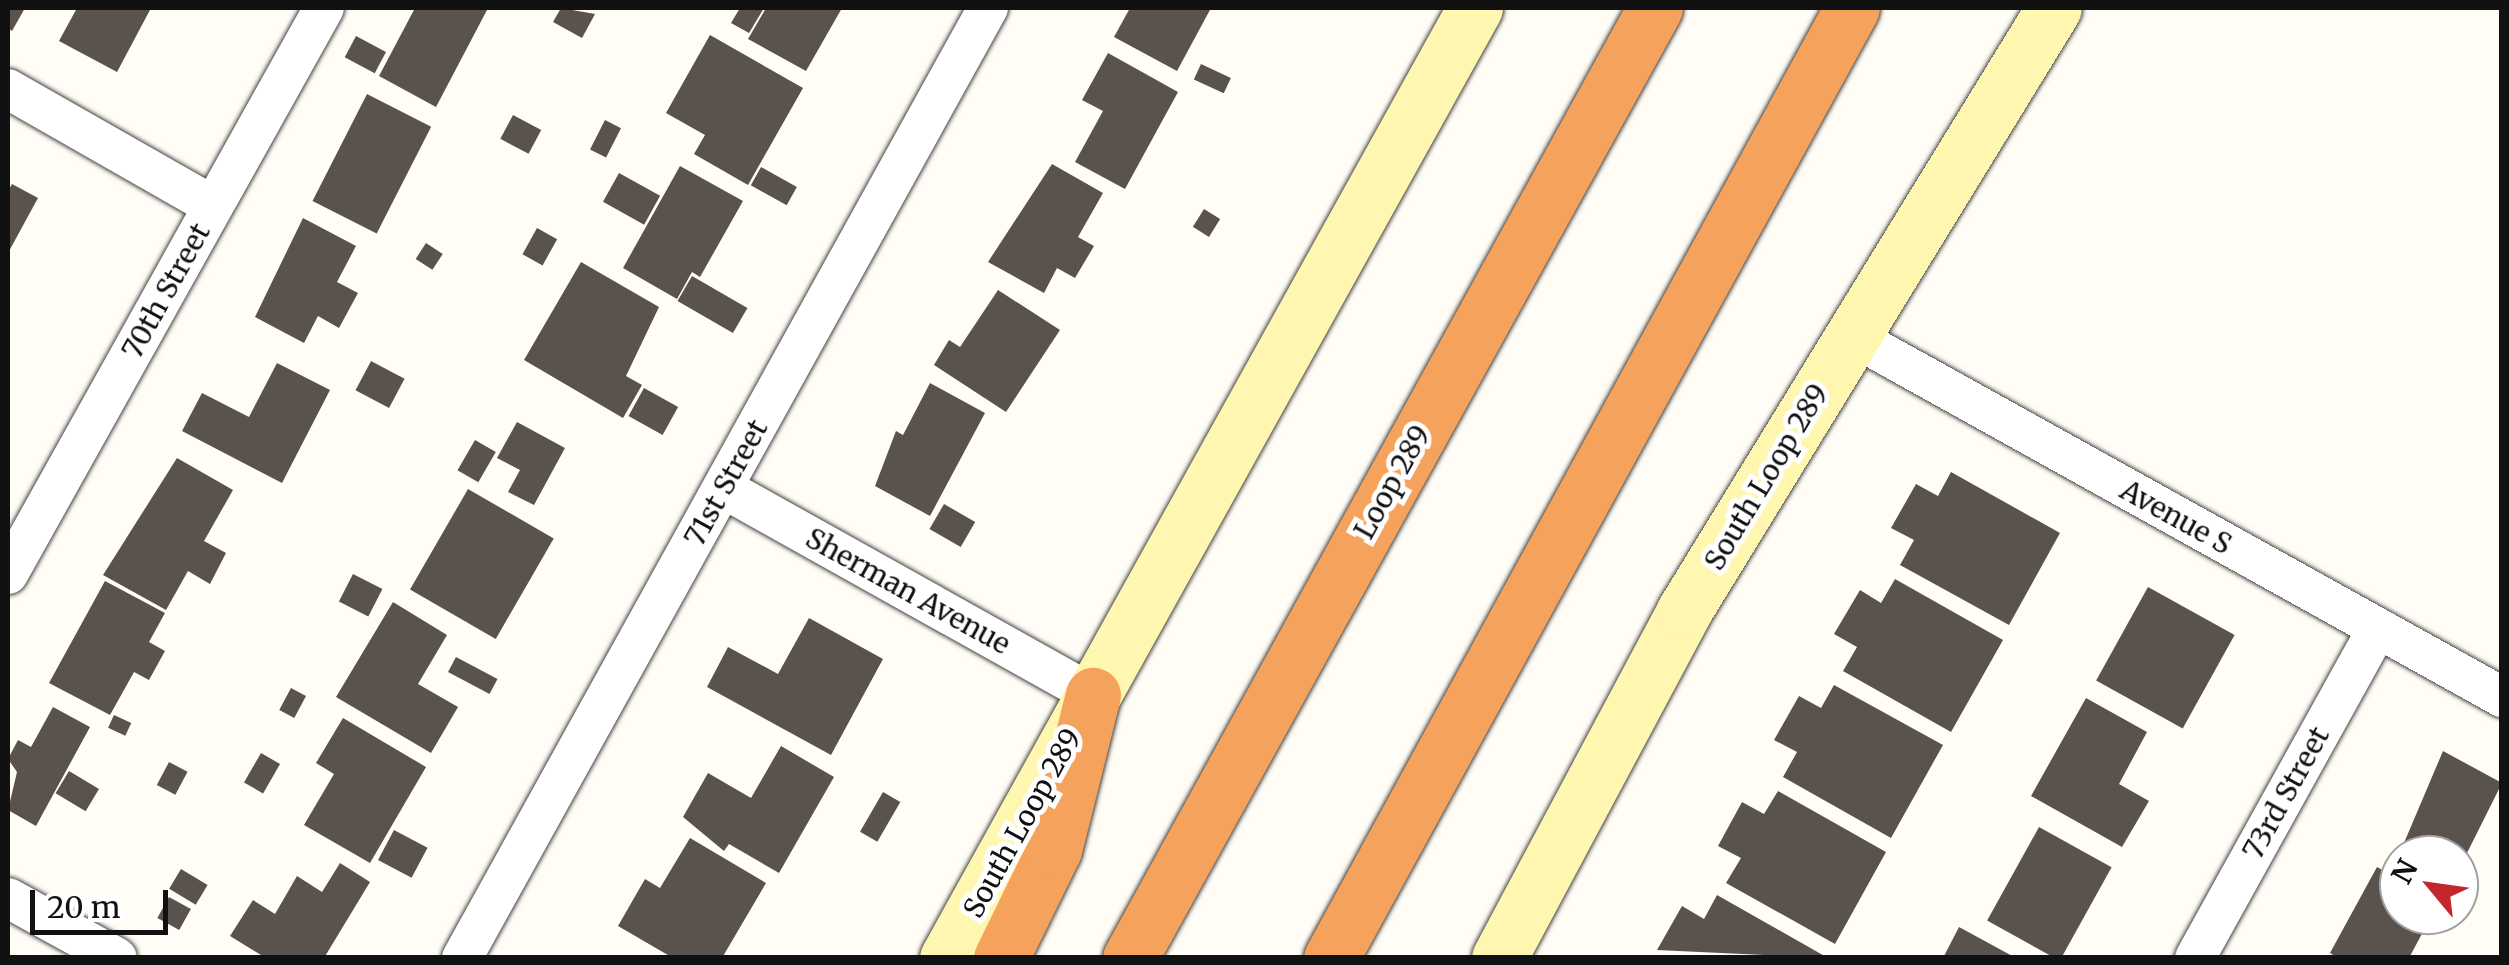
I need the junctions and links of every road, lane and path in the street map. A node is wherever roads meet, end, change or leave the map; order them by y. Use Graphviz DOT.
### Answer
graph roads {
  1 [pos="324,8"];
  2 [pos="988,8"];
  3 [pos="1475,8"];
  4 [pos="1655,8"];
  5 [pos="1852,8"];
  6 [pos="2054,8"];
  7 [pos="8,88"];
  8 [pos="214,206"];
  9 [pos="1852,336"];
  10 [pos="723,488"];
  11 [pos="8,574"];
  12 [pos="2377,628"];
  13 [pos="1093,695"];
  14 [pos="2502,697"];
  15 [pos="8,898"];
  16 [pos="116,958"];
  17 [pos="462,958"];
  18 [pos="947,958"];
  19 [pos="1001,958"];
  20 [pos="1130,958"];
  21 [pos="1331,958"];
  22 [pos="1499,958"];
  23 [pos="2195,958"];
  1 -- 8 [label="street, 70th Street"];
  2 -- 10 [label="street, 71st Street"];
  3 -- 13 [label="main road, South Loop 289"];
  4 -- 20 [label="highway, Loop 289"];
  5 -- 21 [label="highway"];
  6 -- 9 [label="main road, South Loop 289"];
  7 -- 8 [label="street"];
  8 -- 11 [label="street, 70th Street"];
  9 -- 12 [label="street, Avenue S"];
  9 -- 22 [label="main road, South Loop 289"];
  10 -- 13 [label="street, Sherman Avenue"];
  10 -- 17 [label="street, 71st Street"];
  12 -- 14 [label="street, Avenue S"];
  12 -- 23 [label="street, 73rd Street"];
  13 -- 18 [label="main road, South Loop 289"];
  13 -- 19 [label="highway"];
  15 -- 16 [label="street"];
}
